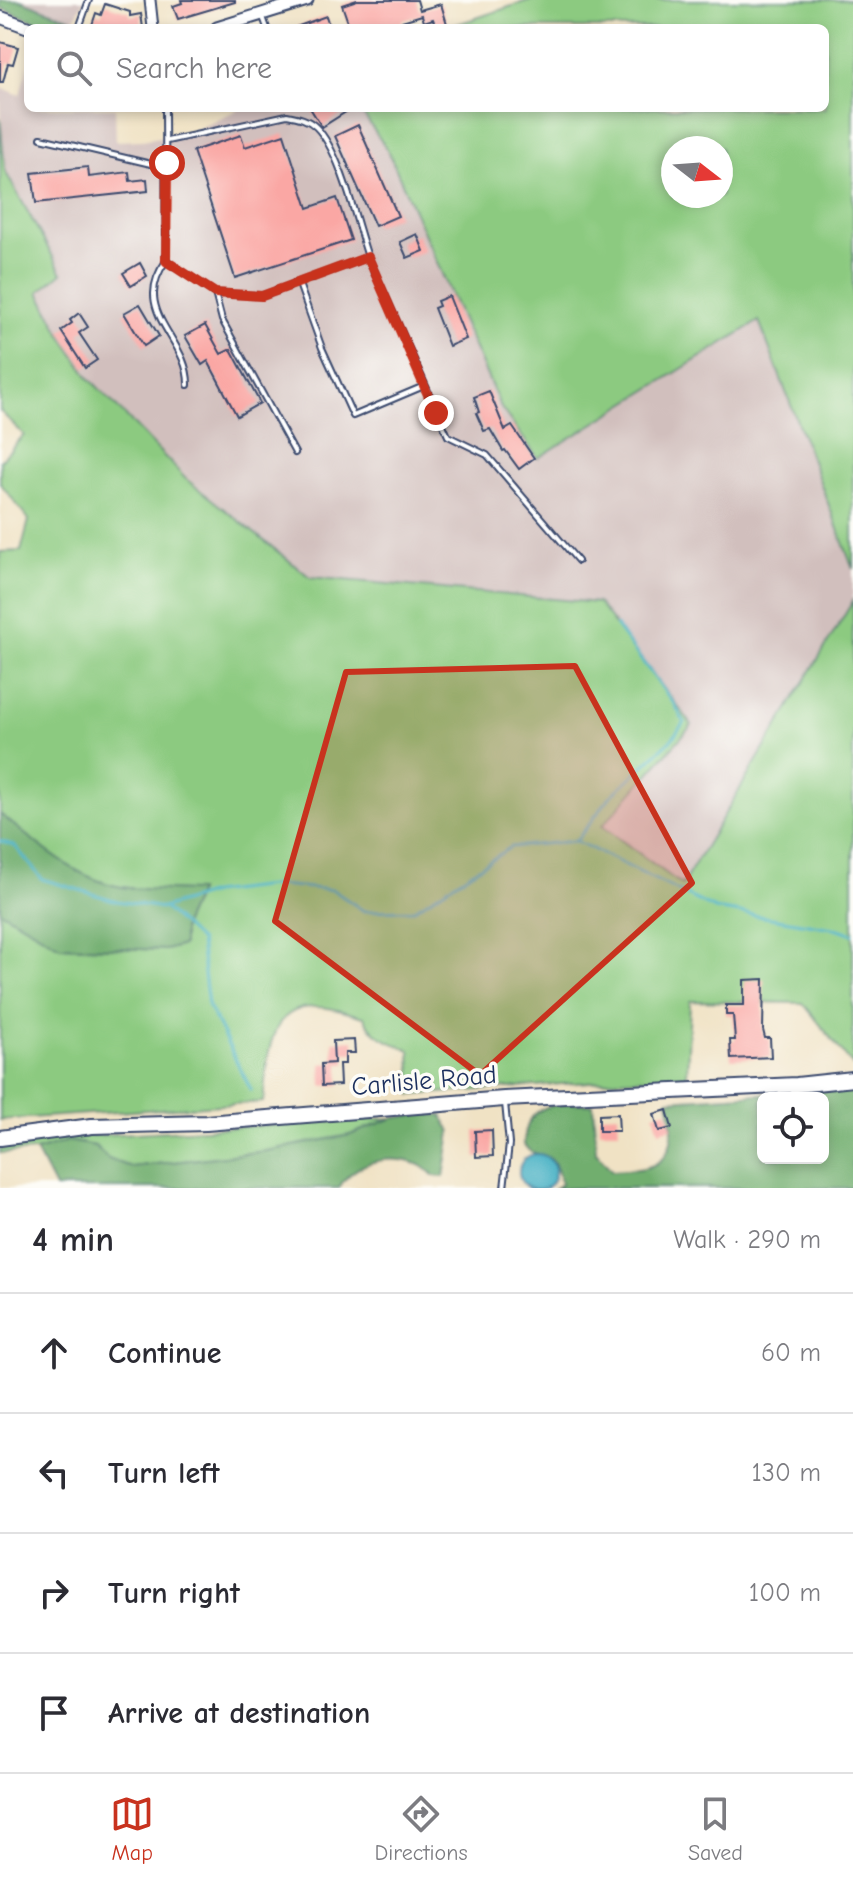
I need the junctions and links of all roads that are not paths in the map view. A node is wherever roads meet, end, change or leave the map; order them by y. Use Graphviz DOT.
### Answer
graph roads {
  1 [pos="89,0"];
  2 [pos="150,0"];
  3 [pos="307,0"];
  4 [pos="262,15"];
  5 [pos="0,17"];
  6 [pos="80,24"];
  7 [pos="153,24"];
  8 [pos="231,24"];
  9 [pos="265,24"];
  10 [pos="24,26"];
  11 [pos="165,112"];
  12 [pos="41,138"];
  13 [pos="167,141"];
  14 [pos="167,163"];
  15 [pos="368,257"];
  16 [pos="166,261"];
  17 [pos="299,284"];
  18 [pos="215,293"];
  19 [pos="188,385"];
  20 [pos="424,386"];
  21 [pos="295,453"];
  22 [pos="578,561"];
  23 [pos="853,1079"];
  24 [pos="504,1099"];
  25 [pos="0,1138"];
  26 [pos="504,1188"];
  1 -- 6 [label="lane"];
  2 -- 7 [label="street"];
  3 -- 4 [label="street"];
  4 -- 8 [label="street"];
  4 -- 9 [label="lane"];
  5 -- 10 [label="street"];
  11 -- 13 [label="lane"];
  12 -- 14 [label="lane"];
  13 -- 14 [label="lane"];
  13 -- 15 [label="lane"];
  14 -- 16 [label="lane"];
  15 -- 17 [label="lane"];
  15 -- 20 [label="lane"];
  16 -- 18 [label="lane"];
  16 -- 19 [label="lane"];
  17 -- 18 [label="lane"];
  17 -- 20 [label="lane"];
  18 -- 21 [label="lane"];
  20 -- 22 [label="lane"];
  23 -- 24 [label="main road, Carlisle Road"];
  24 -- 25 [label="main road, Carlisle Road"];
  24 -- 26 [label="lane"];
}
